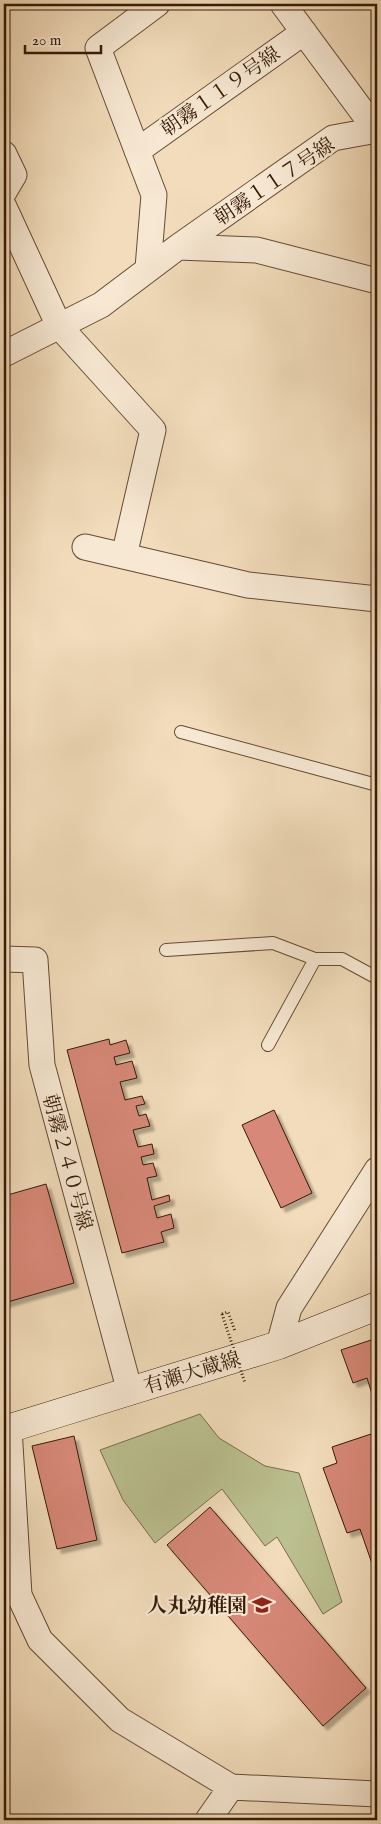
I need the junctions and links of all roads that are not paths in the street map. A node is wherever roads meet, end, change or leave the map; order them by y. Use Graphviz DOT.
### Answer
graph roads {
  1 [pos="157,4"];
  2 [pos="283,4"];
  3 [pos="304,32"];
  4 [pos="377,130"];
  5 [pos="137,151"];
  6 [pos="4,154"];
  7 [pos="4,192"];
  8 [pos="4,207"];
  9 [pos="178,247"];
  10 [pos="148,268"];
  11 [pos="377,281"];
  12 [pos="59,326"];
  13 [pos="4,354"];
  14 [pos="85,547"];
  15 [pos="124,556"];
  16 [pos="377,600"];
  17 [pos="181,732"];
  18 [pos="377,785"];
  19 [pos="166,950"];
  20 [pos="4,959"];
  21 [pos="315,959"];
  22 [pos="377,978"];
  23 [pos="268,1045"];
  24 [pos="377,1170"];
  25 [pos="377,1306"];
  26 [pos="279,1345"];
  27 [pos="130,1392"];
  28 [pos="6,1429"];
  29 [pos="230,1787"];
  30 [pos="377,1794"];
  31 [pos="208,1820"];
  1 -- 5 [label="street"];
  2 -- 3 [label="street"];
  3 -- 4 [label="street"];
  3 -- 5 [label="street, 朝霧１１９号線"];
  4 -- 9 [label="street, 朝霧１１７号線"];
  5 -- 10 [label="street"];
  6 -- 7 [label="street"];
  8 -- 12 [label="street"];
  9 -- 10 [label="street, 朝霧１１７号線"];
  9 -- 11 [label="street"];
  10 -- 12 [label="street, 朝霧１１７号線"];
  12 -- 13 [label="street, 朝霧１１７号線"];
  12 -- 15 [label="street"];
  14 -- 15 [label="street"];
  15 -- 16 [label="street"];
  17 -- 18 [label="lane"];
  19 -- 21 [label="lane"];
  20 -- 27 [label="street, 朝霧２４０号線"];
  21 -- 22 [label="lane"];
  21 -- 23 [label="lane"];
  24 -- 26 [label="street"];
  25 -- 26 [label="main road, 有瀬大蔵線"];
  26 -- 27 [label="main road, 有瀬大蔵線"];
  27 -- 28 [label="main road, 有瀬大蔵線"];
  28 -- 29 [label="street"];
  29 -- 30 [label="street"];
  29 -- 31 [label="street"];
}
